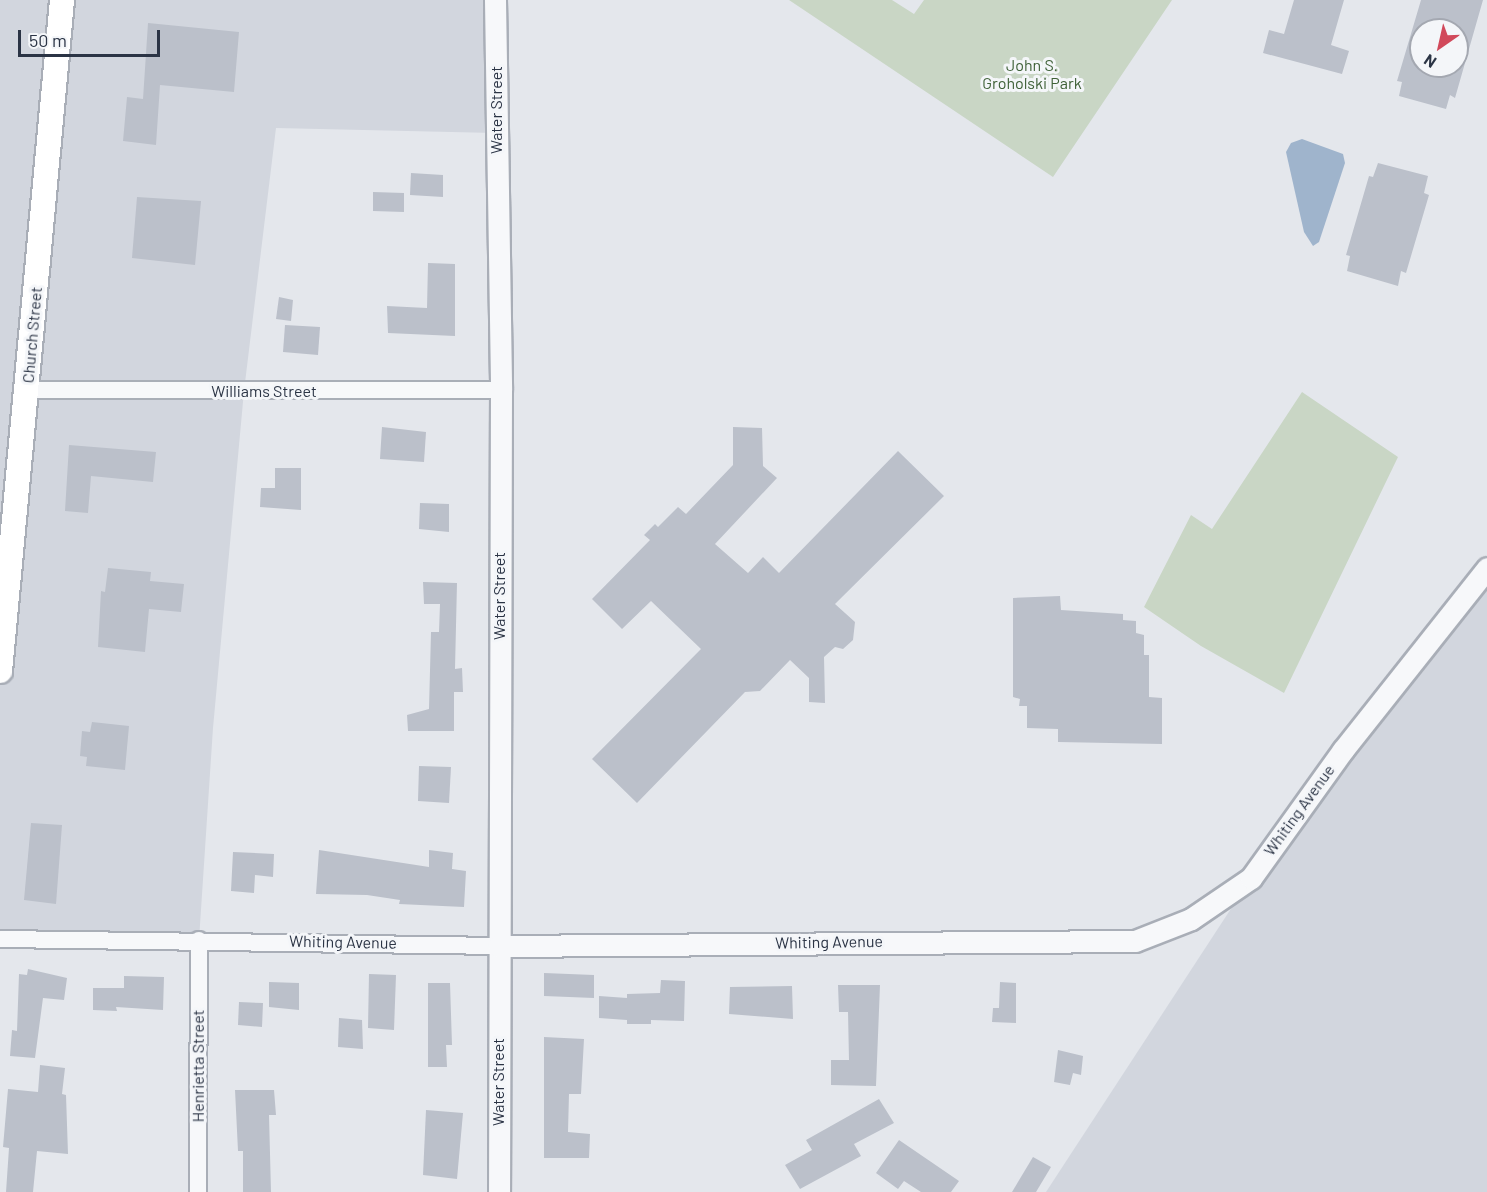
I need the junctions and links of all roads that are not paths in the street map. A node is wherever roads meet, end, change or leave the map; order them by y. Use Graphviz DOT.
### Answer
graph roads {
  1 [pos="62,0"];
  2 [pos="495,0"];
  3 [pos="27,390"];
  4 [pos="501,390"];
  5 [pos="1487,568"];
  6 [pos="0,671"];
  7 [pos="0,939"];
  8 [pos="199,940"];
  9 [pos="498,945"];
  10 [pos="198,1192"];
  11 [pos="499,1192"];
  1 -- 3 [label="main road, Church Street"];
  2 -- 4 [label="street, Water Street"];
  3 -- 4 [label="street, Williams Street"];
  3 -- 6 [label="main road, Church Street"];
  4 -- 9 [label="street, Water Street"];
  5 -- 9 [label="street, Whiting Avenue"];
  7 -- 8 [label="street, Whiting Avenue"];
  8 -- 9 [label="street, Whiting Avenue"];
  8 -- 10 [label="street, Henrietta Street"];
  9 -- 11 [label="street, Water Street"];
}
